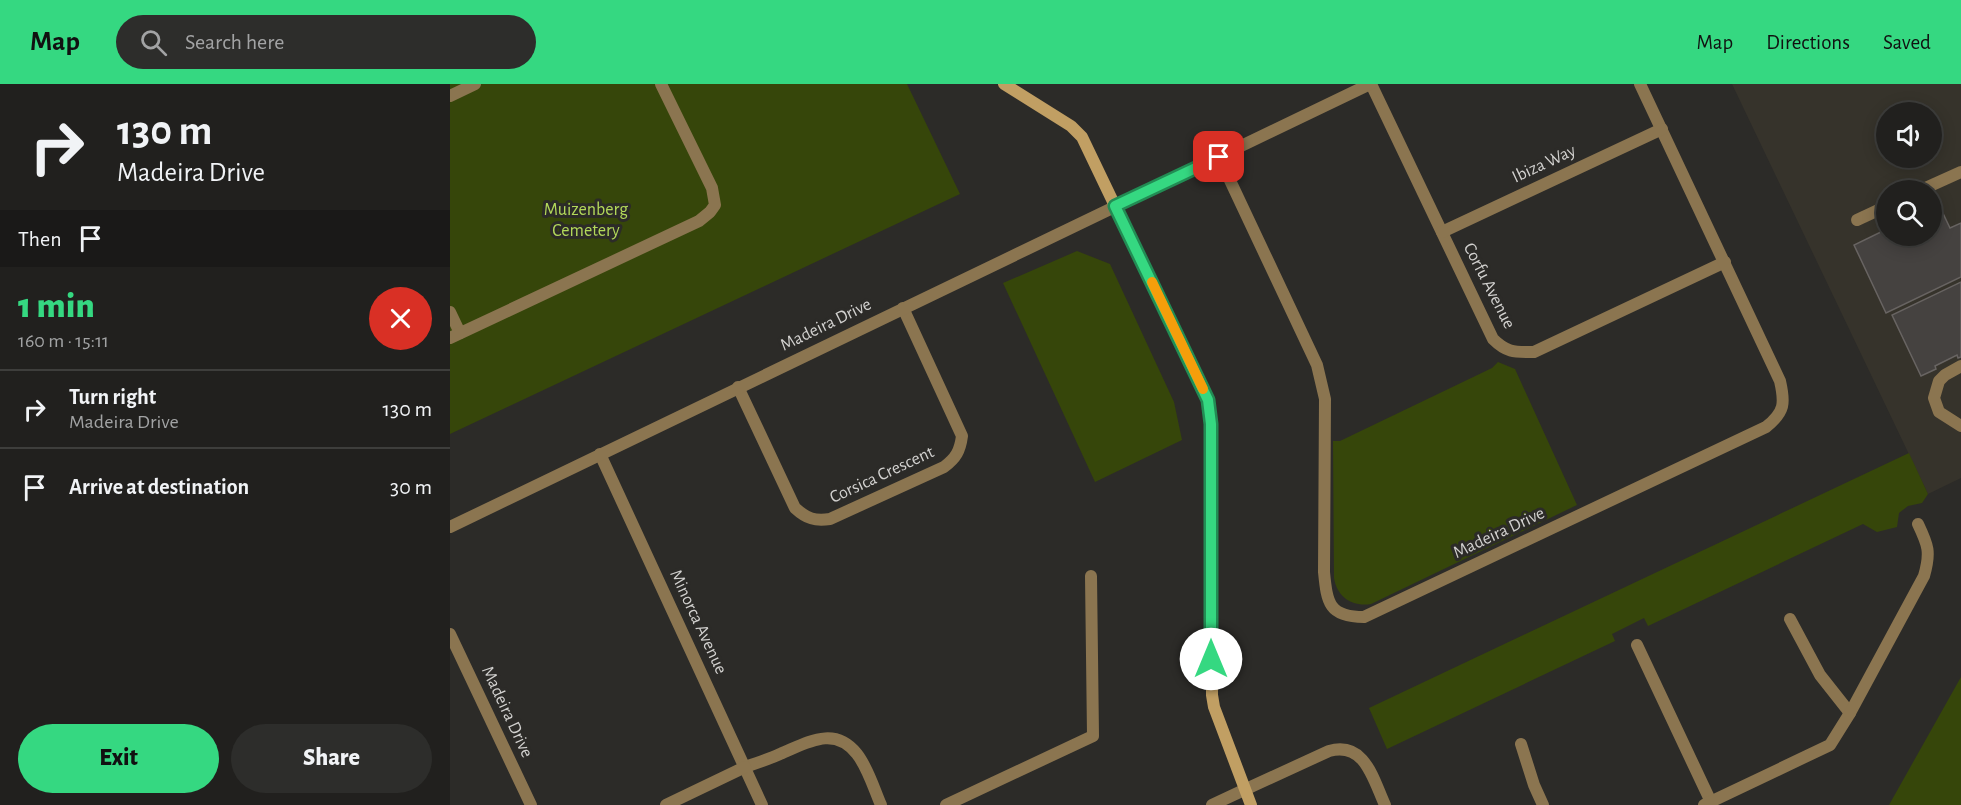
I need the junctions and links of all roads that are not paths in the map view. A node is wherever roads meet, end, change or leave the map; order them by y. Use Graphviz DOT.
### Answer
graph roads {
  1 [pos="475,84"];
  2 [pos="661,84"];
  3 [pos="1004,84"];
  4 [pos="1370,84"];
  5 [pos="1640,84"];
  6 [pos="450,96"];
  7 [pos="1662,129"];
  8 [pos="1219,157"];
  9 [pos="1961,172"];
  10 [pos="1942,181"];
  11 [pos="1115,206"];
  12 [pos="1876,211"];
  13 [pos="1857,220"];
  14 [pos="1442,232"];
  15 [pos="1725,262"];
  16 [pos="903,308"];
  17 [pos="450,312"];
  18 [pos="455,336"];
  19 [pos="1961,366"];
  20 [pos="738,387"];
  21 [pos="1961,426"];
  22 [pos="600,454"];
  23 [pos="1918,524"];
  24 [pos="450,526"];
  25 [pos="1091,576"];
  26 [pos="1790,619"];
  27 [pos="450,634"];
  28 [pos="1637,645"];
  29 [pos="1850,713"];
  30 [pos="1521,744"];
  31 [pos="745,768"];
  32 [pos="1244,790"];
  33 [pos="1708,804"];
  34 [pos="531,805"];
  35 [pos="666,805"];
  36 [pos="762,805"];
  37 [pos="881,805"];
  38 [pos="946,805"];
  39 [pos="1212,805"];
  40 [pos="1251,805"];
  41 [pos="1385,805"];
  42 [pos="1544,805"];
  1 -- 6 [label="street"];
  2 -- 18 [label="street"];
  3 -- 11 [label="street"];
  4 -- 8 [label="street, Madeira Drive"];
  4 -- 14 [label="street, Corfu Avenue"];
  5 -- 7 [label="street, Madeira Drive"];
  7 -- 14 [label="street, Ibiza Way"];
  7 -- 15 [label="street, Madeira Drive"];
  8 -- 11 [label="street, Madeira Drive"];
  8 -- 15 [label="street, Madeira Drive"];
  9 -- 10 [label="street"];
  11 -- 16 [label="street, Madeira Drive"];
  11 -- 32 [label="street"];
  12 -- 13 [label="street"];
  14 -- 15 [label="street, Corfu Avenue"];
  16 -- 20 [label="street, Madeira Drive"];
  16 -- 20 [label="street, Corsica Crescent"];
  17 -- 18 [label="street"];
  19 -- 21 [label="street"];
  20 -- 22 [label="street, Madeira Drive"];
  22 -- 24 [label="street, Madeira Drive"];
  22 -- 31 [label="street, Minorca Avenue"];
  23 -- 29 [label="street"];
  25 -- 38 [label="street"];
  26 -- 29 [label="street"];
  27 -- 34 [label="street, Madeira Drive"];
  28 -- 33 [label="street"];
  29 -- 33 [label="street"];
  30 -- 42 [label="street"];
  31 -- 35 [label="street"];
  31 -- 36 [label="street, Minorca Avenue"];
  31 -- 37 [label="street"];
  32 -- 39 [label="street"];
  32 -- 40 [label="street"];
  32 -- 41 [label="street"];
}
